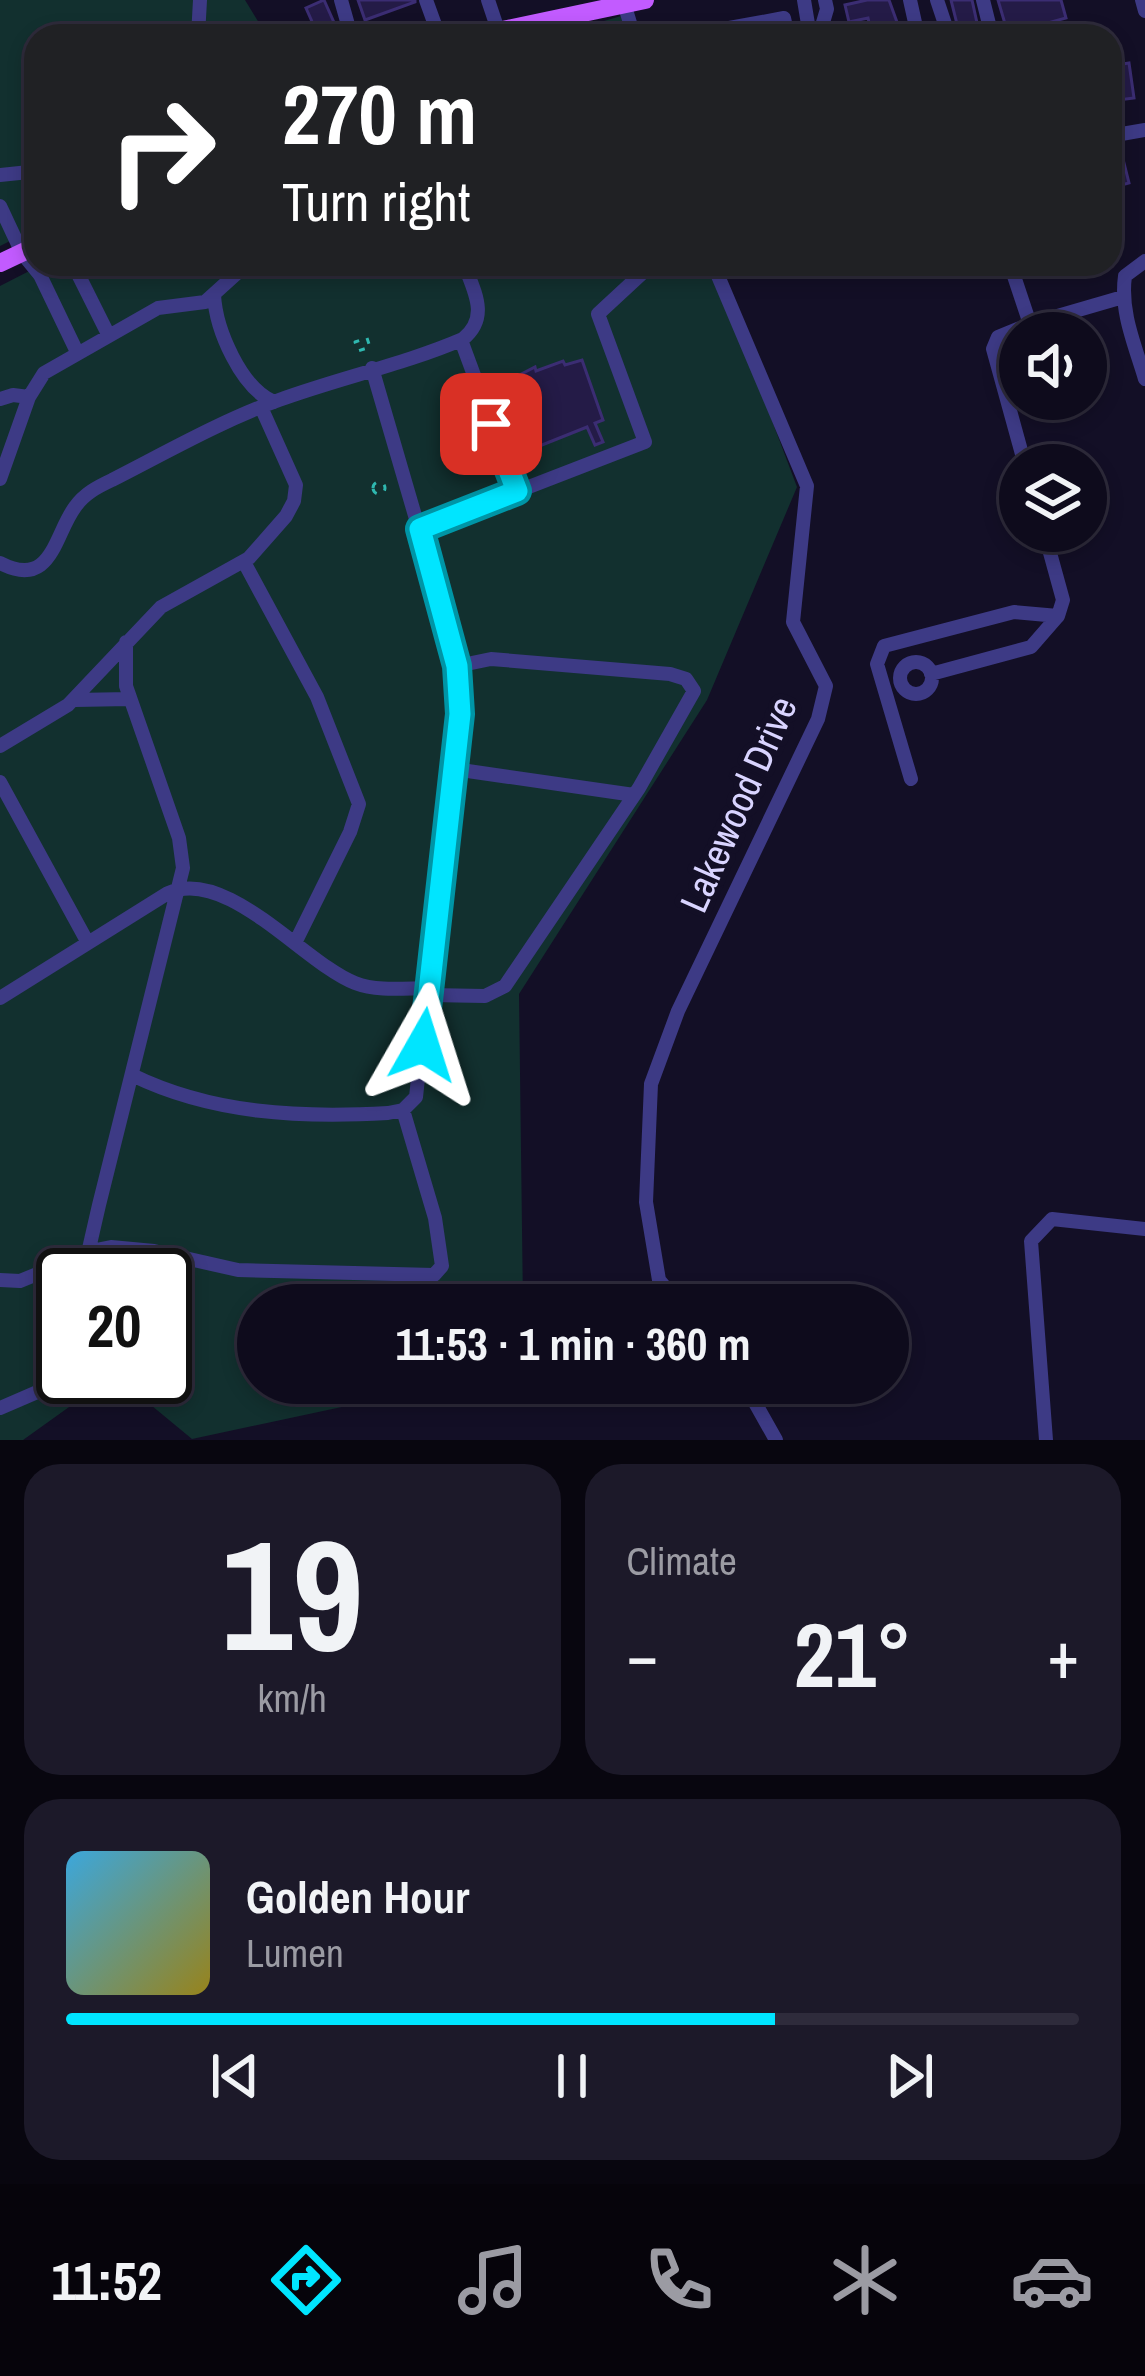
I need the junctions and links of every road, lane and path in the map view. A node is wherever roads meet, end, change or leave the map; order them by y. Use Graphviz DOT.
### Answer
graph roads {
  1 [pos="645,0"];
  2 [pos="1142,0"];
  3 [pos="623,2"];
  4 [pos="583,6"];
  5 [pos="554,9"];
  6 [pos="1145,11"];
  7 [pos="514,24"];
  8 [pos="751,24"];
  9 [pos="785,24"];
  10 [pos="0,206"];
  11 [pos="24,242"];
  12 [pos="1145,260"];
  13 [pos="40,276"];
  14 [pos="79,276"];
  15 [pos="235,276"];
  16 [pos="467,276"];
  17 [pos="639,276"];
  18 [pos="717,276"];
  19 [pos="1014,276"];
  20 [pos="214,296"];
  21 [pos="1124,297"];
  22 [pos="1026,312"];
  23 [pos="1072,312"];
  24 [pos="108,334"];
  25 [pos="999,337"];
  26 [pos="460,340"];
  27 [pos="76,352"];
  28 [pos="372,368"];
  29 [pos="999,371"];
  30 [pos="1145,379"];
  31 [pos="29,397"];
  32 [pos="0,399"];
  33 [pos="267,404"];
  34 [pos="0,478"];
  35 [pos="517,491"];
  36 [pos="420,529"];
  37 [pos="1050,552"];
  38 [pos="244,562"];
  39 [pos="0,563"];
  40 [pos="1058,616"];
  41 [pos="126,642"];
  42 [pos="457,666"];
  43 [pos="932,674"];
  44 [pos="900,681"];
  45 [pos="884,689"];
  46 [pos="129,699"];
  47 [pos="75,700"];
  48 [pos="0,746"];
  49 [pos="454,769"];
  50 [pos="911,779"];
  51 [pos="0,782"];
  52 [pos="634,795"];
  53 [pos="178,889"];
  54 [pos="296,941"];
  55 [pos="88,943"];
  56 [pos="429,991"];
  57 [pos="0,998"];
  58 [pos="131,1075"];
  59 [pos="403,1110"];
  60 [pos="1145,1229"];
  61 [pos="89,1248"];
  62 [pos="192,1260"];
  63 [pos="36,1274"];
  64 [pos="0,1280"];
  65 [pos="662,1284"];
  66 [pos="36,1392"];
  67 [pos="756,1404"];
  68 [pos="0,1408"];
  69 [pos="776,1440"];
  70 [pos="1046,1440"];
  1 -- 3 [label="main road"];
  2 -- 6 [label="street"];
  3 -- 4 [label="main road"];
  4 -- 5 [label="main road"];
  5 -- 7 [label="main road"];
  8 -- 9 [label="street"];
  10 -- 11 [label="street"];
  12 -- 21 [label="street"];
  13 -- 27 [label="street"];
  14 -- 24 [label="street"];
  15 -- 20 [label="street"];
  16 -- 26 [label="street"];
  17 -- 35 [label="street"];
  18 -- 65 [label="street, Lakewood Drive"];
  19 -- 22 [label="street"];
  20 -- 24 [label="street"];
  20 -- 33 [label="street"];
  21 -- 23 [label="street"];
  21 -- 30 [label="street"];
  24 -- 27 [label="street"];
  25 -- 29 [label="street"];
  26 -- 28 [label="street"];
  26 -- 35 [label="street"];
  27 -- 31 [label="street"];
  28 -- 33 [label="street"];
  28 -- 36 [label="street"];
  31 -- 32 [label="street"];
  31 -- 34 [label="street"];
  33 -- 38 [label="street"];
  33 -- 39 [label="street"];
  35 -- 36 [label="street"];
  36 -- 42 [label="street"];
  37 -- 40 [label="street"];
  38 -- 41 [label="street"];
  38 -- 54 [label="street"];
  40 -- 43 [label="street"];
  40 -- 45 [label="street"];
  41 -- 46 [label="street"];
  41 -- 47 [label="street"];
  42 -- 49 [label="street"];
  42 -- 52 [label="street"];
  43 -- 44 [label="street"];
  43 -- 44 [label="street"];
  44 -- 45 [label="street"];
  45 -- 50 [label="street"];
  46 -- 47 [label="street"];
  46 -- 53 [label="street"];
  47 -- 48 [label="street"];
  49 -- 52 [label="street"];
  49 -- 56 [label="street"];
  51 -- 55 [label="street"];
  52 -- 56 [label="street"];
  53 -- 54 [label="street"];
  53 -- 55 [label="street"];
  53 -- 58 [label="street"];
  54 -- 56 [label="street"];
  55 -- 57 [label="street"];
  56 -- 59 [label="street"];
  58 -- 59 [label="street"];
  58 -- 61 [label="street"];
  59 -- 62 [label="street"];
  60 -- 70 [label="street"];
  63 -- 64 [label="street"];
  66 -- 68 [label="street"];
  67 -- 69 [label="street"];
}
